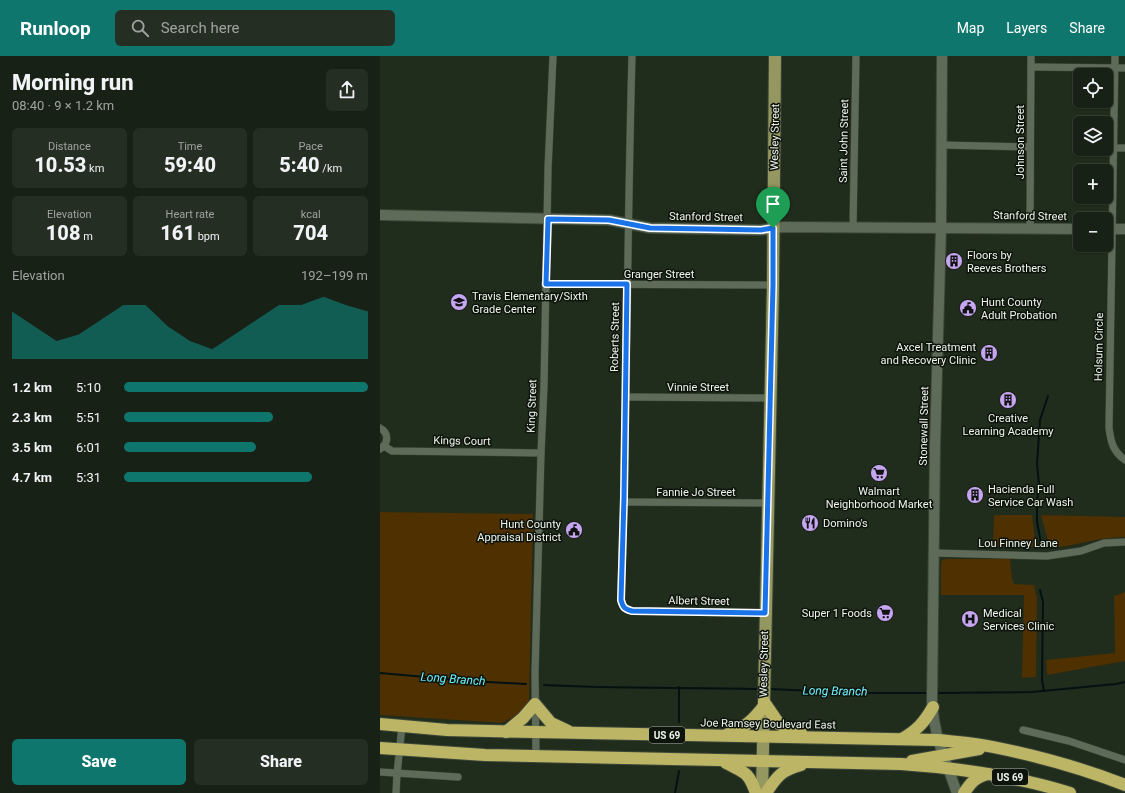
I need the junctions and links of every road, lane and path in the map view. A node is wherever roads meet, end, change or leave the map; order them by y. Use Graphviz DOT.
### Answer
graph roads {
  1 [pos="553,56"];
  2 [pos="632,56"];
  3 [pos="776,56"];
  4 [pos="856,56"];
  5 [pos="942,56"];
  6 [pos="1031,56"];
  7 [pos="1115,56"];
  8 [pos="1031,67"];
  9 [pos="1115,68"];
  10 [pos="1125,68"];
  11 [pos="941,145"];
  12 [pos="1030,147"];
  13 [pos="1113,148"];
  14 [pos="1125,148"];
  15 [pos="1113,156"];
  16 [pos="1110,212"];
  17 [pos="380,215"];
  18 [pos="548,219"];
  19 [pos="629,224"];
  20 [pos="853,227"];
  21 [pos="773,228"];
  22 [pos="941,228"];
  23 [pos="1030,228"];
  24 [pos="1073,229"];
  25 [pos="1113,229"];
  26 [pos="1125,229"];
  27 [pos="1109,252"];
  28 [pos="546,284"];
  29 [pos="627,284"];
  30 [pos="773,285"];
  31 [pos="626,397"];
  32 [pos="770,398"];
  33 [pos="380,428"];
  34 [pos="382,447"];
  35 [pos="541,453"];
  36 [pos="1125,460"];
  37 [pos="624,502"];
  38 [pos="768,503"];
  39 [pos="1125,542"];
  40 [pos="934,553"];
  41 [pos="632,611"];
  42 [pos="765,613"];
  43 [pos="535,698"];
  44 [pos="764,703"];
  45 [pos="932,705"];
  46 [pos="380,724"];
  47 [pos="402,726"];
  48 [pos="1023,730"];
  49 [pos="506,732"];
  50 [pos="535,732"];
  51 [pos="571,733"];
  52 [pos="723,736"];
  53 [pos="763,737"];
  54 [pos="816,737"];
  55 [pos="902,739"];
  56 [pos="938,740"];
  57 [pos="992,746"];
  58 [pos="380,748"];
  59 [pos="399,750"];
  60 [pos="943,755"];
  61 [pos="536,756"];
  62 [pos="721,760"];
  63 [pos="1125,760"];
  64 [pos="763,761"];
  65 [pos="810,762"];
  66 [pos="902,764"];
  67 [pos="948,767"];
  68 [pos="380,772"];
  69 [pos="396,774"];
  70 [pos="989,774"];
  71 [pos="458,777"];
  72 [pos="1125,785"];
  73 [pos="396,793"];
  74 [pos="756,793"];
  75 [pos="762,793"];
  76 [pos="766,793"];
  77 [pos="957,793"];
  78 [pos="964,793"];
  79 [pos="1070,793"];
  1 -- 18 [label="street, King Street"];
  2 -- 19 [label="street, Roberts Street"];
  3 -- 21 [label="main road, Wesley Street"];
  4 -- 20 [label="street, Saint John Street"];
  5 -- 11 [label="street, Stonewall Street"];
  6 -- 8 [label="street, Johnson Street"];
  7 -- 9 [label="street, Holsum Circle"];
  8 -- 9 [label="street"];
  8 -- 12 [label="street, Johnson Street"];
  9 -- 10 [label="street"];
  9 -- 13 [label="street, Holsum Circle"];
  11 -- 12 [label="street"];
  11 -- 22 [label="street, Stonewall Street"];
  12 -- 23 [label="street, Johnson Street"];
  13 -- 14 [label="street"];
  15 -- 16 [label="street, Holsum Circle"];
  17 -- 18 [label="street, Stanford Street"];
  18 -- 19 [label="street, Stanford Street"];
  18 -- 28 [label="street, King Street"];
  19 -- 21 [label="street, Stanford Street"];
  19 -- 29 [label="street, Roberts Street"];
  20 -- 21 [label="street, Stanford Street"];
  20 -- 22 [label="street, Stanford Street"];
  21 -- 30 [label="main road, Wesley Street"];
  22 -- 23 [label="street, Stanford Street"];
  22 -- 40 [label="street, Stonewall Street"];
  23 -- 24 [label="street, Stanford Street"];
  25 -- 26 [label="street"];
  27 -- 36 [label="street, Holsum Circle"];
  28 -- 29 [label="street, Granger Street"];
  28 -- 35 [label="street, King Street"];
  29 -- 30 [label="street, Granger Street"];
  29 -- 31 [label="street, Roberts Street"];
  30 -- 32 [label="main road, Wesley Street"];
  31 -- 32 [label="street, Vinnie Street"];
  31 -- 37 [label="street, Roberts Street"];
  32 -- 38 [label="main road, Wesley Street"];
  33 -- 34 [label="street"];
  34 -- 35 [label="street, Kings Court"];
  35 -- 43 [label="street, King Street"];
  37 -- 38 [label="street, Fannie Jo Street"];
  37 -- 41 [label="street, Roberts Street"];
  38 -- 42 [label="main road, Wesley Street"];
  39 -- 40 [label="street, Lou Finney Lane"];
  40 -- 45 [label="street, Stonewall Street"];
  41 -- 42 [label="street, Albert Street"];
  42 -- 44 [label="main road, Wesley Street"];
  43 -- 49 [label="highway"];
  43 -- 50 [label="street, King Street"];
  43 -- 51 [label="highway"];
  44 -- 52 [label="highway"];
  44 -- 53 [label="main road, Wesley Street"];
  44 -- 54 [label="highway"];
  45 -- 55 [label="highway"];
  45 -- 56 [label="street, Stonewall Street"];
  46 -- 47 [label="highway, Joe Ramsey Boulevard East / US 69"];
  47 -- 49 [label="highway, Joe Ramsey Boulevard East / US 69"];
  47 -- 59 [label="street"];
  48 -- 63 [label="street"];
  49 -- 50 [label="highway, Joe Ramsey Boulevard East / US 69"];
  50 -- 51 [label="highway, Joe Ramsey Boulevard East / US 69"];
  50 -- 61 [label="street, King Street"];
  51 -- 52 [label="highway, Joe Ramsey Boulevard East / US 69"];
  52 -- 53 [label="highway, Joe Ramsey Boulevard East / US 69"];
  53 -- 54 [label="highway, Joe Ramsey Boulevard East / US 69"];
  53 -- 64 [label="main road, Wesley Street"];
  54 -- 55 [label="highway, Joe Ramsey Boulevard East / US 69"];
  55 -- 56 [label="highway, Joe Ramsey Boulevard East / US 69"];
  56 -- 57 [label="highway, Joe Ramsey Boulevard East / US 69"];
  56 -- 60 [label="street, Stonewall Street"];
  57 -- 60 [label="highway"];
  57 -- 72 [label="highway, Joe Ramsey Boulevard East / US 69"];
  58 -- 59 [label="highway, US 69"];
  59 -- 61 [label="highway, US 69"];
  59 -- 69 [label="street"];
  60 -- 66 [label="highway"];
  60 -- 67 [label="street, Stonewall Street"];
  61 -- 62 [label="highway, US 69"];
  62 -- 64 [label="highway, US 69"];
  62 -- 74 [label="highway"];
  64 -- 65 [label="highway, US 69"];
  64 -- 75 [label="main road, Wesley Street"];
  65 -- 66 [label="highway, US 69"];
  65 -- 76 [label="highway"];
  66 -- 67 [label="highway, US 69"];
  67 -- 70 [label="highway, US 69"];
  67 -- 77 [label="street, Stonewall Street"];
  68 -- 69 [label="street"];
  69 -- 71 [label="street"];
  69 -- 73 [label="street"];
  70 -- 78 [label="highway"];
  70 -- 79 [label="highway, US 69"];
}
